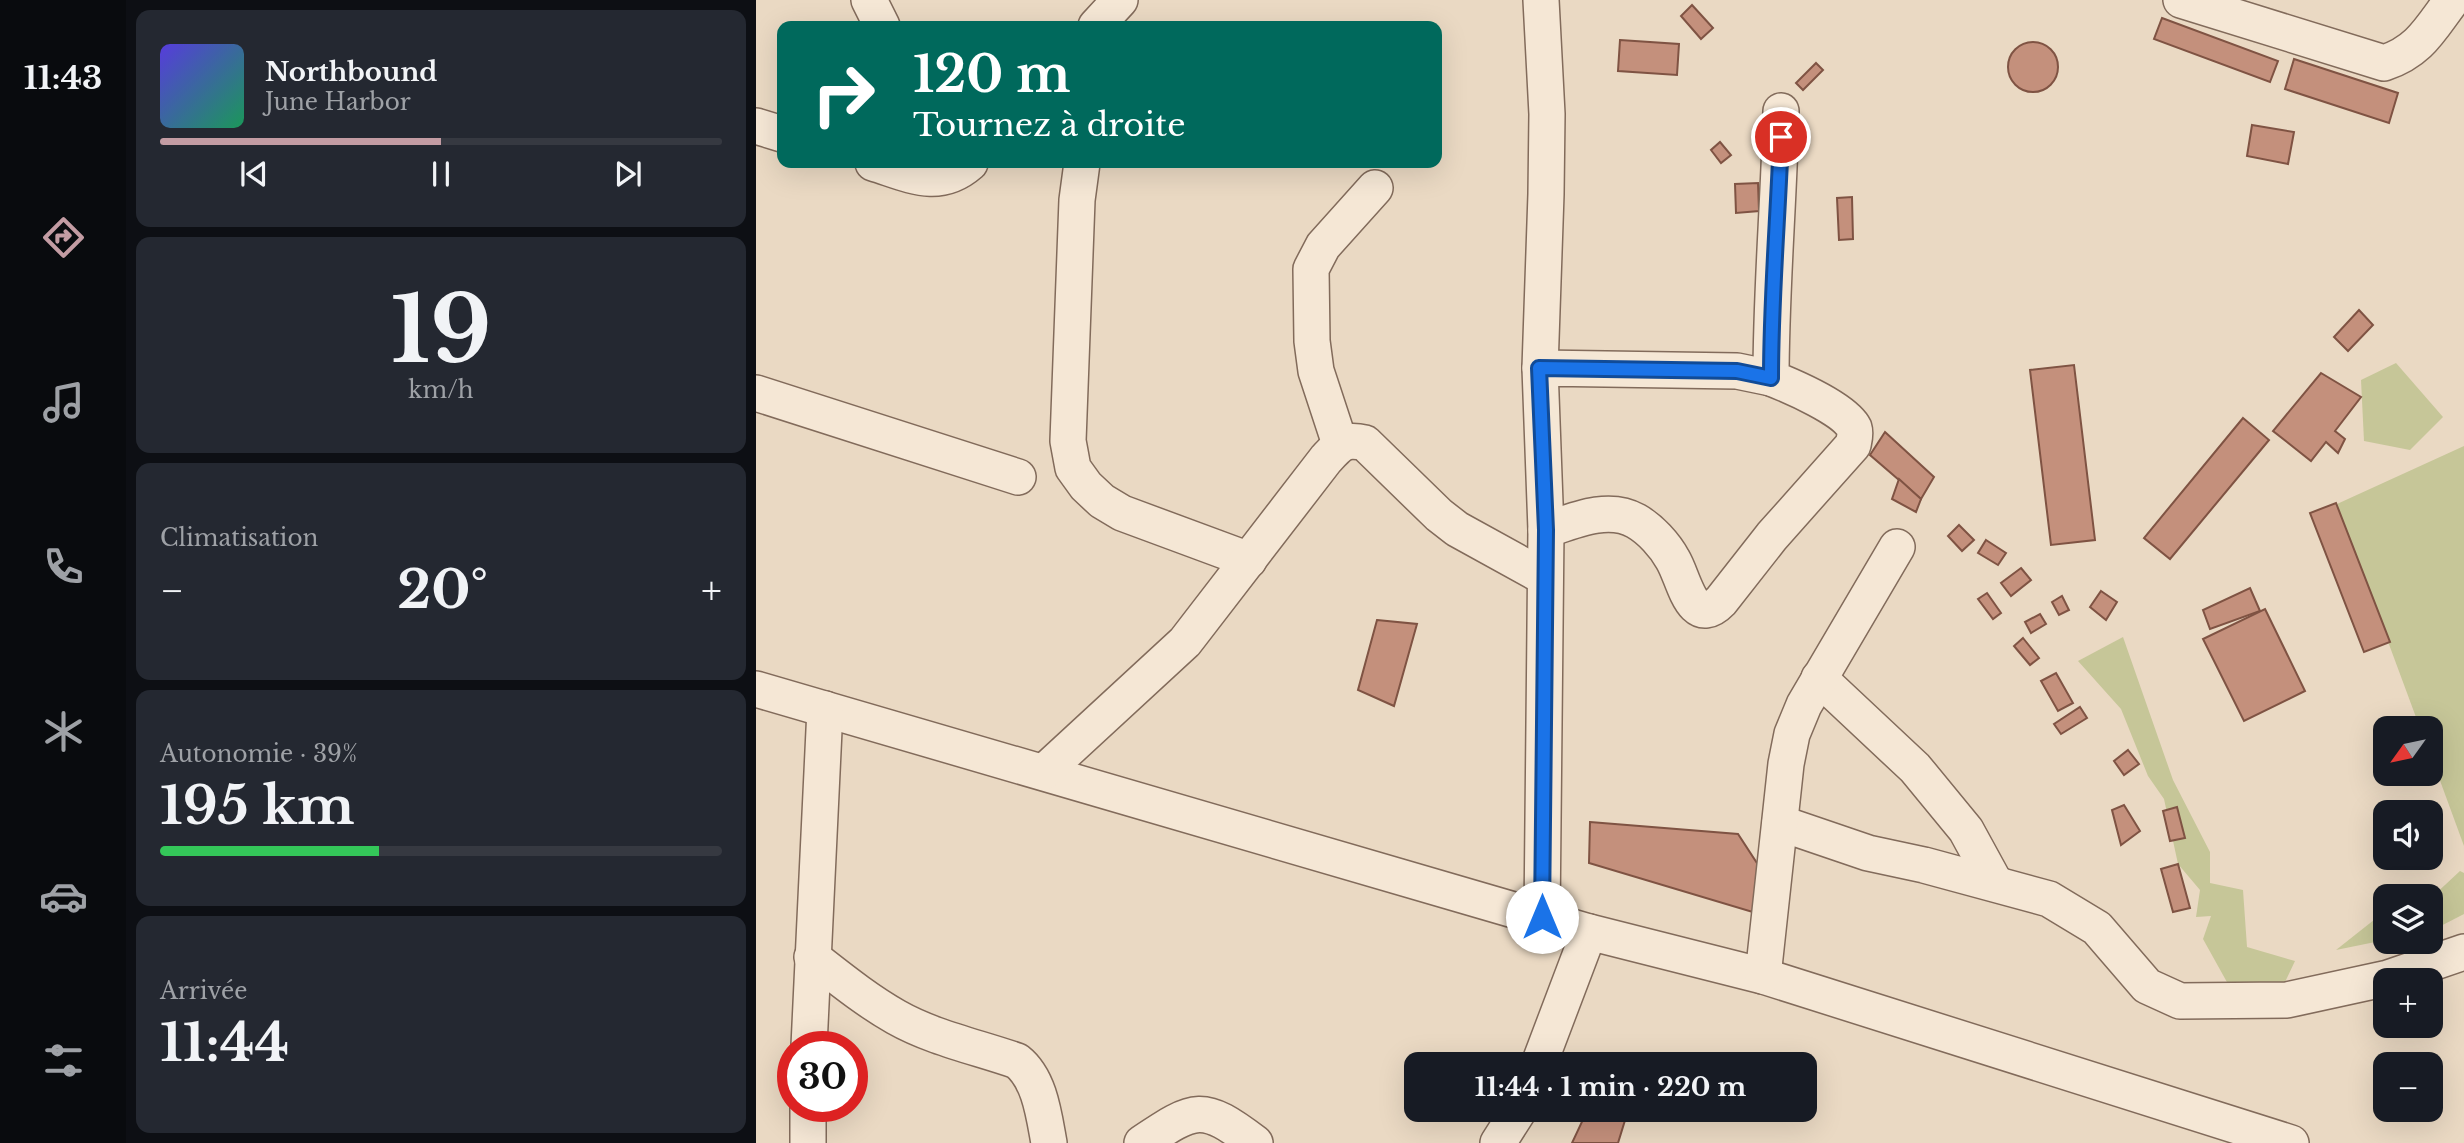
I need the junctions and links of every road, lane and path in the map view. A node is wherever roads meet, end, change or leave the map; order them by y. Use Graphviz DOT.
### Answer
graph roads {
  1 [pos="869,0"];
  2 [pos="1120,0"];
  3 [pos="1541,0"];
  4 [pos="2181,0"];
  5 [pos="2452,0"];
  6 [pos="880,21"];
  7 [pos="1101,21"];
  8 [pos="1781,111"];
  9 [pos="756,126"];
  10 [pos="777,132"];
  11 [pos="889,168"];
  12 [pos="964,168"];
  13 [pos="1081,168"];
  14 [pos="1376,188"];
  15 [pos="1539,368"];
  16 [pos="1771,378"];
  17 [pos="756,393"];
  18 [pos="1340,444"];
  19 [pos="1018,477"];
  20 [pos="1546,530"];
  21 [pos="1897,547"];
  22 [pos="1249,560"];
  23 [pos="1544,578"];
  24 [pos="1819,678"];
  25 [pos="756,689"];
  26 [pos="825,709"];
  27 [pos="1044,772"];
  28 [pos="1780,823"];
  29 [pos="1995,883"];
  30 [pos="1542,917"];
  31 [pos="1589,932"];
  32 [pos="2464,952"];
  33 [pos="812,957"];
  34 [pos="1763,976"];
  35 [pos="810,1031"];
  36 [pos="1544,1052"];
  37 [pos="808,1122"];
  38 [pos="1511,1122"];
  39 [pos="808,1143"];
  40 [pos="1049,1143"];
  41 [pos="1142,1143"];
  42 [pos="1255,1143"];
  43 [pos="1498,1143"];
  44 [pos="2291,1143"];
  1 -- 6 [label="street"];
  2 -- 7 [label="street"];
  3 -- 15 [label="street"];
  4 -- 5 [label="street"];
  8 -- 16 [label="street"];
  9 -- 10 [label="street"];
  11 -- 12 [label="street"];
  13 -- 22 [label="street"];
  14 -- 18 [label="street"];
  15 -- 16 [label="street"];
  15 -- 20 [label="street"];
  16 -- 20 [label="street"];
  17 -- 19 [label="street"];
  18 -- 22 [label="street"];
  18 -- 23 [label="street"];
  20 -- 23 [label="street"];
  21 -- 24 [label="street"];
  22 -- 27 [label="street"];
  23 -- 30 [label="street"];
  24 -- 28 [label="street"];
  24 -- 29 [label="street"];
  25 -- 26 [label="street"];
  26 -- 27 [label="street"];
  26 -- 33 [label="street"];
  27 -- 30 [label="street"];
  28 -- 29 [label="street"];
  28 -- 34 [label="street"];
  29 -- 32 [label="street"];
  30 -- 31 [label="street"];
  31 -- 34 [label="street"];
  31 -- 36 [label="street"];
  33 -- 35 [label="street"];
  33 -- 40 [label="street"];
  34 -- 44 [label="street"];
  37 -- 39 [label="street"];
  38 -- 43 [label="street"];
  41 -- 42 [label="street"];
}
